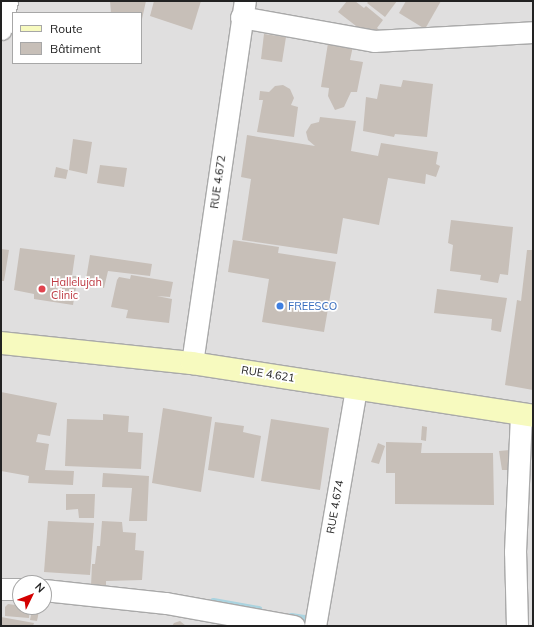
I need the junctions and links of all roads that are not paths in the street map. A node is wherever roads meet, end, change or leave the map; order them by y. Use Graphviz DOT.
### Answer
graph roads {
  1 [pos="8,1"];
  2 [pos="243,9"];
  3 [pos="1,29"];
  4 [pos="533,32"];
  5 [pos="1,343"];
  6 [pos="192,363"];
  7 [pos="356,388"];
  8 [pos="527,415"];
  9 [pos="1,589"];
  10 [pos="12,589"];
  11 [pos="52,591"];
  12 [pos="294,626"];
  13 [pos="315,626"];
  14 [pos="517,626"];
  1 -- 3 [label="street"];
  2 -- 4 [label="street"];
  2 -- 6 [label="street, RUE 4.672"];
  5 -- 6 [label="street, RUE 4.621"];
  6 -- 7 [label="street, RUE 4.621"];
  7 -- 8 [label="street, RUE 4.621"];
  7 -- 13 [label="street, RUE 4.674"];
  8 -- 14 [label="street"];
  9 -- 10 [label="street"];
  11 -- 12 [label="street"];
}
